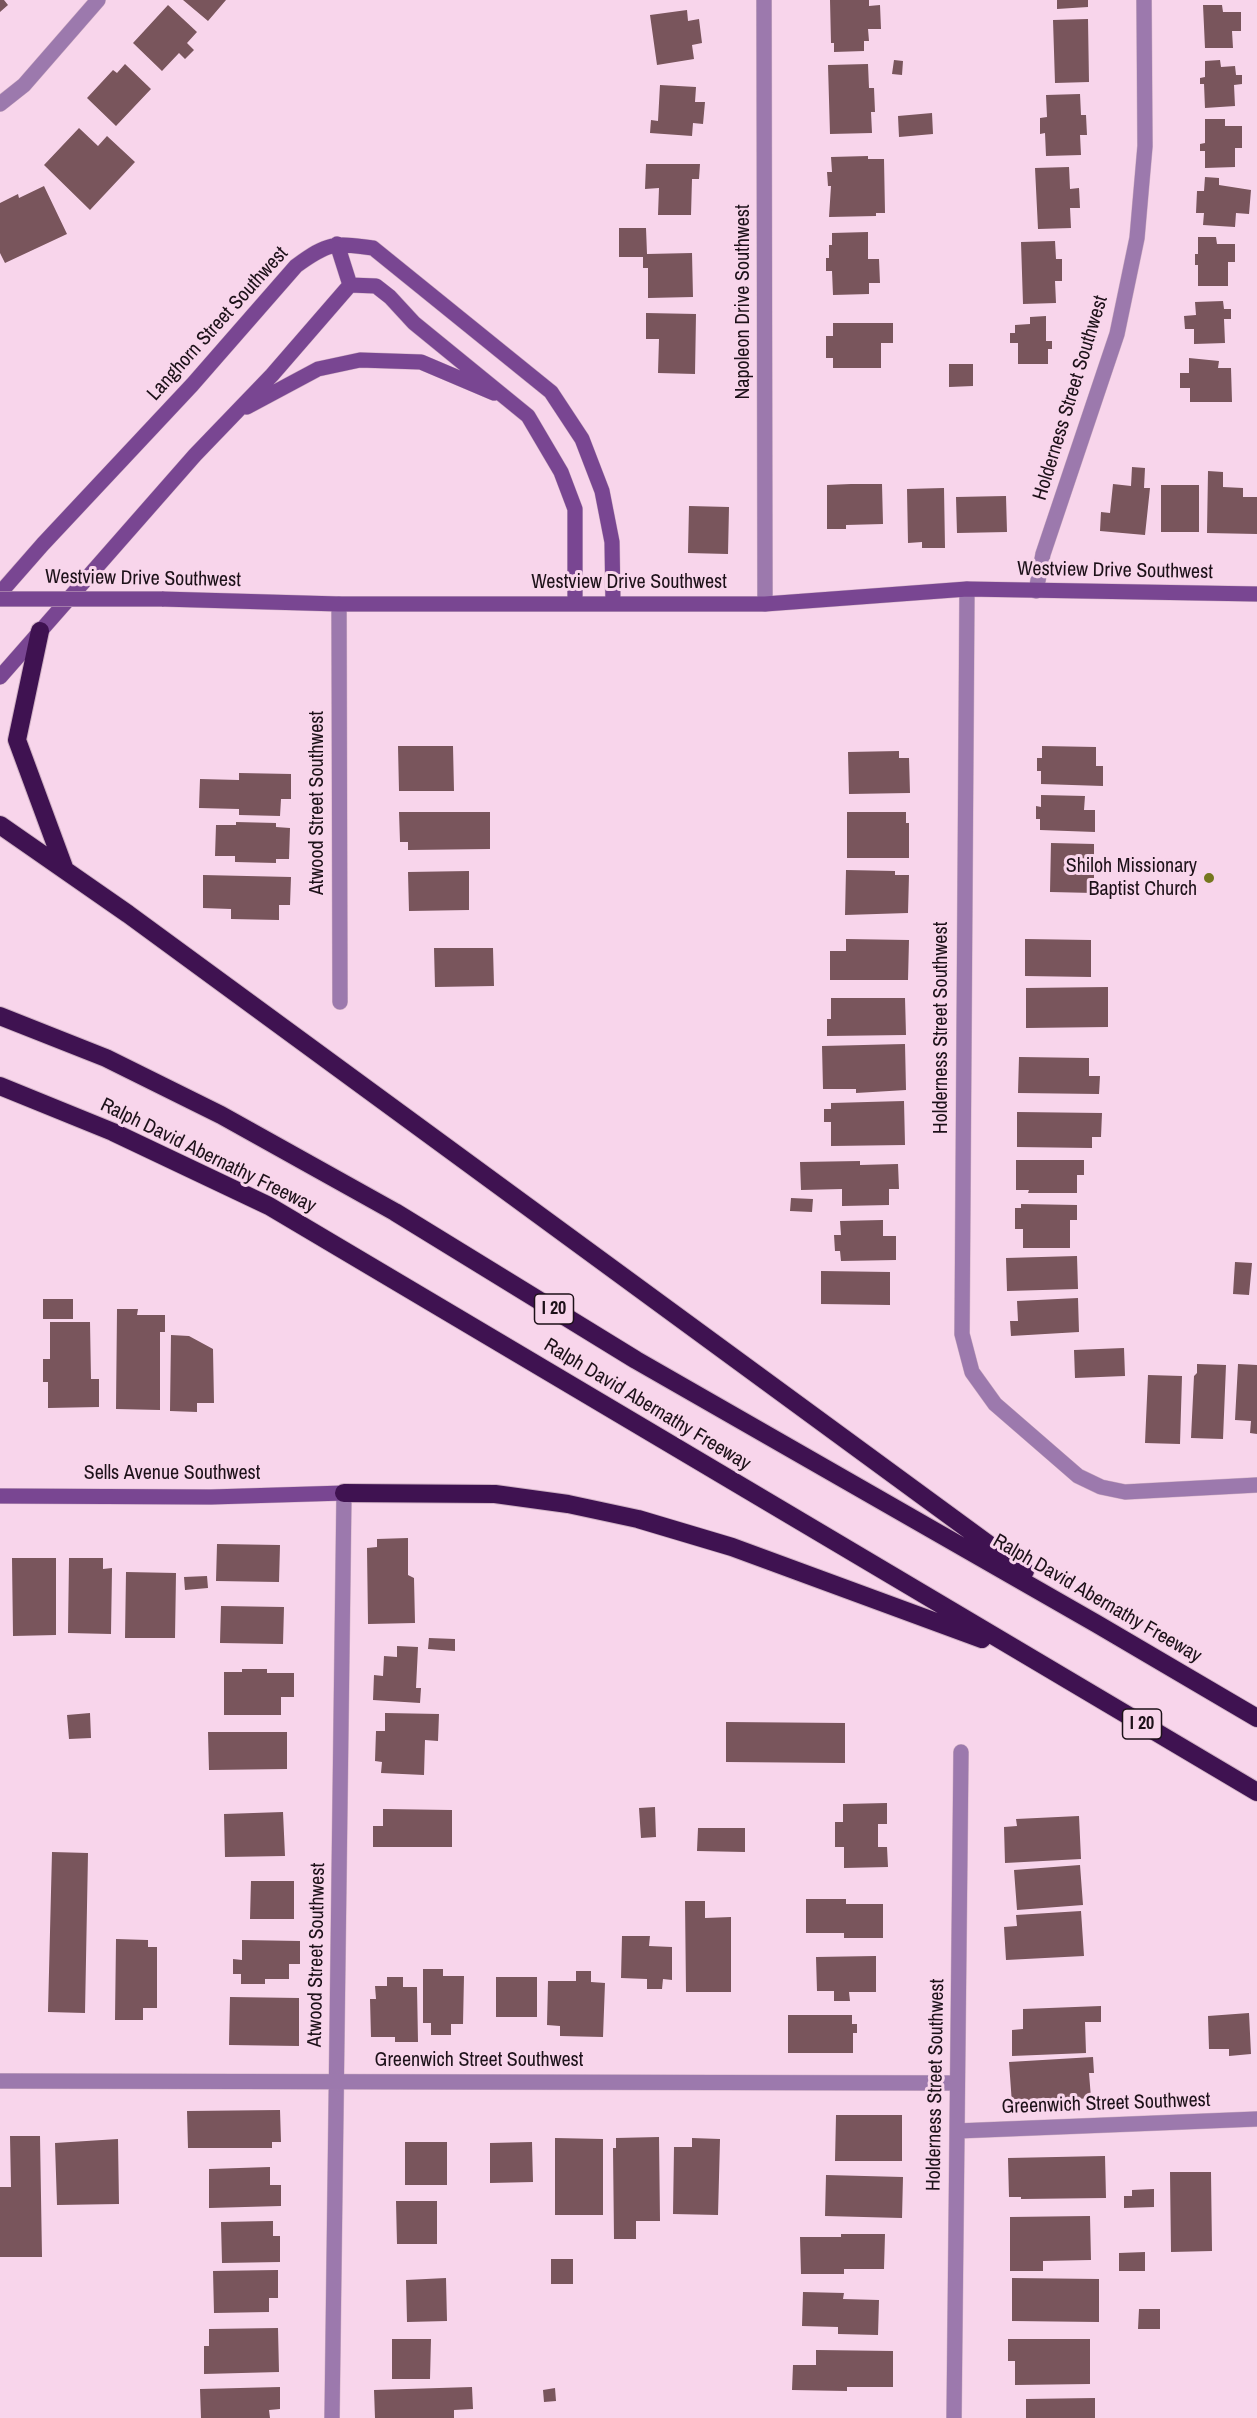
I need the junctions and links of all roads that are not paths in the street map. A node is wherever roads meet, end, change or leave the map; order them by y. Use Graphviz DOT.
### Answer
graph roads {
  1 [pos="98,0"];
  2 [pos="764,0"];
  3 [pos="1144,0"];
  4 [pos="0,104"];
  5 [pos="337,244"];
  6 [pos="350,285"];
  7 [pos="505,397"];
  8 [pos="236,412"];
  9 [pos="967,589"];
  10 [pos="1036,591"];
  11 [pos="0,593"];
  12 [pos="1257,594"];
  13 [pos="0,599"];
  14 [pos="339,604"];
  15 [pos="574,604"];
  16 [pos="613,604"];
  17 [pos="765,604"];
  18 [pos="40,631"];
  19 [pos="0,677"];
  20 [pos="0,825"];
  21 [pos="65,870"];
  22 [pos="340,1002"];
  23 [pos="0,1016"];
  24 [pos="0,1086"];
  25 [pos="1257,1485"];
  26 [pos="344,1492"];
  27 [pos="0,1496"];
  28 [pos="1097,1624"];
  29 [pos="1027,1656"];
  30 [pos="1257,1718"];
  31 [pos="961,1752"];
  32 [pos="1257,1792"];
  33 [pos="0,2081"];
  34 [pos="337,2082"];
  35 [pos="957,2083"];
  36 [pos="1257,2120"];
  37 [pos="957,2130"];
  38 [pos="332,2418"];
  39 [pos="954,2418"];
  1 -- 4 [label="street"];
  2 -- 17 [label="street, Napoleon Drive Southwest"];
  3 -- 10 [label="street, Holderness Street Southwest"];
  5 -- 6 [label="street"];
  5 -- 11 [label="street, Langhorn Street Southwest"];
  5 -- 16 [label="street"];
  6 -- 7 [label="street"];
  6 -- 8 [label="street"];
  7 -- 8 [label="street"];
  7 -- 15 [label="street"];
  8 -- 18 [label="street"];
  9 -- 10 [label="street, Westview Drive Southwest"];
  9 -- 17 [label="street, Westview Drive Southwest"];
  9 -- 25 [label="street, Holderness Street Southwest"];
  10 -- 12 [label="street, Westview Drive Southwest"];
  13 -- 14 [label="street, Westview Drive Southwest, bridge"];
  14 -- 15 [label="street, Westview Drive Southwest"];
  14 -- 22 [label="street, Atwood Street Southwest"];
  15 -- 16 [label="street, Westview Drive Southwest"];
  16 -- 17 [label="street, Westview Drive Southwest"];
  18 -- 19 [label="street"];
  18 -- 21 [label="highway"];
  20 -- 21 [label="highway"];
  21 -- 28 [label="highway"];
  23 -- 28 [label="highway, Ralph David Abernathy Freeway / I 20"];
  24 -- 29 [label="highway, Ralph David Abernathy Freeway / I 20"];
  26 -- 27 [label="street, Sells Avenue Southwest"];
  26 -- 29 [label="highway"];
  26 -- 34 [label="street, Atwood Street Southwest"];
  28 -- 30 [label="highway, Ralph David Abernathy Freeway / I 20"];
  29 -- 32 [label="highway, Ralph David Abernathy Freeway / I 20"];
  31 -- 35 [label="street, Holderness Street Southwest"];
  33 -- 34 [label="street, Greenwich Street Southwest"];
  34 -- 35 [label="street, Greenwich Street Southwest"];
  34 -- 38 [label="street, Atwood Street Southwest"];
  35 -- 37 [label="street, Holderness Street Southwest"];
  36 -- 37 [label="street, Greenwich Street Southwest"];
  37 -- 39 [label="street, Holderness Street Southwest"];
}
